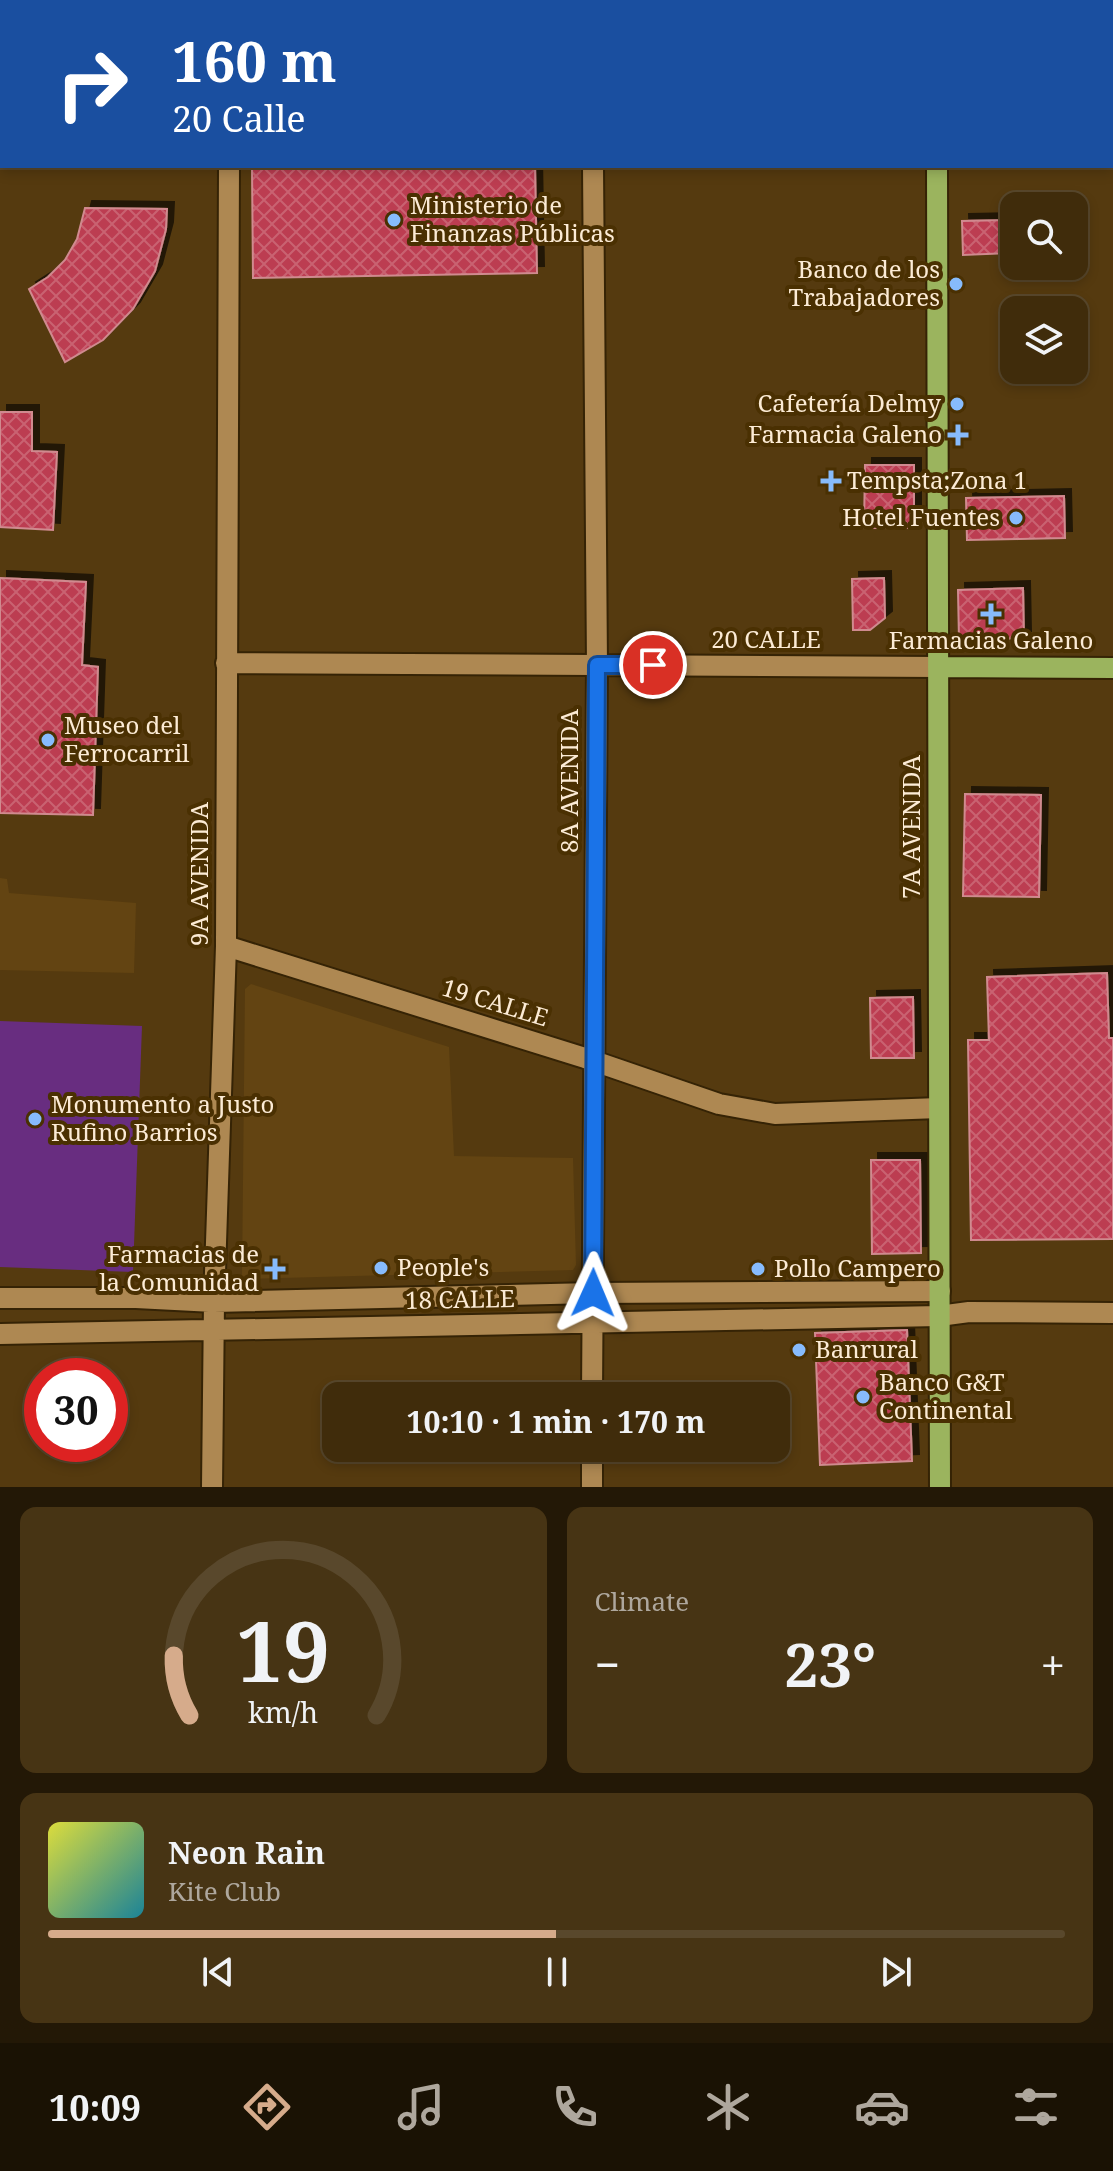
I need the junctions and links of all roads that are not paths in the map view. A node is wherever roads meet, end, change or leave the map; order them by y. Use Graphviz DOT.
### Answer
graph roads {
  1 [pos="229,168"];
  2 [pos="593,168"];
  3 [pos="937,168"];
  4 [pos="226,663"];
  5 [pos="597,665"];
  6 [pos="938,667"];
  7 [pos="1113,668"];
  8 [pos="226,946"];
  9 [pos="594,1062"];
  10 [pos="939,1108"];
  11 [pos="940,1291"];
  12 [pos="593,1293"];
  13 [pos="0,1298"];
  14 [pos="214,1302"];
  15 [pos="1113,1313"];
  16 [pos="939,1316"];
  17 [pos="593,1324"];
  18 [pos="213,1330"];
  19 [pos="0,1334"];
  20 [pos="592,1382"];
  21 [pos="592,1462"];
  22 [pos="212,1487"];
  23 [pos="592,1487"];
  24 [pos="940,1487"];
  1 -- 4 [label="street, 9A AVENIDA"];
  2 -- 5 [label="street, 8A AVENIDA"];
  3 -- 6 [label="main road, 7A AVENIDA"];
  4 -- 5 [label="street, 20 CALLE"];
  4 -- 8 [label="street, 9A AVENIDA"];
  5 -- 6 [label="street, 20 CALLE"];
  5 -- 9 [label="street, 8A AVENIDA"];
  6 -- 7 [label="main road, 20 CALLE"];
  6 -- 10 [label="main road, 7A AVENIDA"];
  8 -- 9 [label="street, 19 CALLE"];
  8 -- 14 [label="street, 9A AVENIDA"];
  9 -- 10 [label="street, 19 CALLE"];
  9 -- 12 [label="street, 8A AVENIDA"];
  10 -- 11 [label="main road, 7A AVENIDA"];
  11 -- 12 [label="street, 18 CALLE"];
  11 -- 16 [label="main road, 7A AVENIDA"];
  12 -- 14 [label="street, 18 CALLE"];
  12 -- 17 [label="street, 8A AVENIDA"];
  13 -- 14 [label="street, 18 CALLE"];
  14 -- 18 [label="street, 9A AVENIDA"];
  15 -- 16 [label="street, 18 CALLE"];
  16 -- 17 [label="street, 18 CALLE"];
  16 -- 24 [label="main road, 7A AVENIDA"];
  17 -- 18 [label="street, 18 CALLE"];
  17 -- 20 [label="street, 8A AVENIDA"];
  18 -- 19 [label="street, 18 CALLE"];
  18 -- 22 [label="street, 9A AVENIDA"];
  21 -- 23 [label="street"];
}
